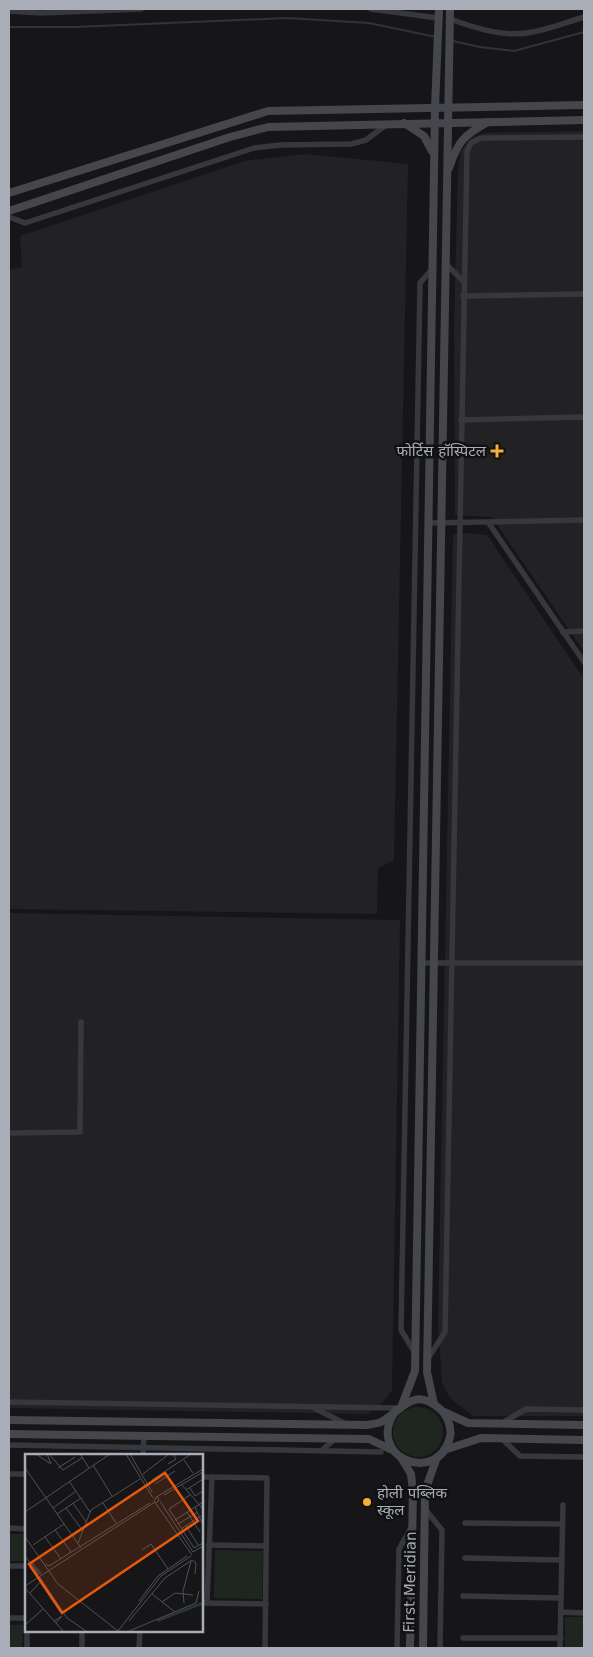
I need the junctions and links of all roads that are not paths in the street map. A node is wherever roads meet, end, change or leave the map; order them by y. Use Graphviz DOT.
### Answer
graph roads {
  1 [pos="141,9"];
  2 [pos="371,9"];
  3 [pos="439,9"];
  4 [pos="450,9"];
  5 [pos="36,10"];
  6 [pos="391,10"];
  7 [pos="9,11"];
  8 [pos="584,17"];
  9 [pos="450,19"];
  10 [pos="438,22"];
  11 [pos="584,105"];
  12 [pos="435,108"];
  13 [pos="447,108"];
  14 [pos="584,120"];
  15 [pos="490,121"];
  16 [pos="435,122"];
  17 [pos="447,122"];
  18 [pos="387,123"];
  19 [pos="404,123"];
  20 [pos="584,137"];
  21 [pos="434,160"];
  22 [pos="446,177"];
  23 [pos="9,193"];
  24 [pos="9,211"];
  25 [pos="9,218"];
  26 [pos="445,263"];
  27 [pos="432,269"];
  28 [pos="463,281"];
  29 [pos="584,294"];
  30 [pos="463,296"];
  31 [pos="584,417"];
  32 [pos="460,420"];
  33 [pos="584,520"];
  34 [pos="441,522"];
  35 [pos="458,522"];
  36 [pos="488,522"];
  37 [pos="428,523"];
  38 [pos="584,631"];
  39 [pos="563,632"];
  40 [pos="584,662"];
  41 [pos="452,962"];
  42 [pos="421,963"];
  43 [pos="434,963"];
  44 [pos="584,963"];
  45 [pos="81,1022"];
  46 [pos="9,1133"];
  47 [pos="416,1355"];
  48 [pos="427,1360"];
  49 [pos="9,1402"];
  50 [pos="434,1404"];
  51 [pos="312,1407"];
  52 [pos="398,1407"];
  53 [pos="584,1410"];
  54 [pos="444,1412"];
  55 [pos="9,1420"];
  56 [pos="500,1424"];
  57 [pos="584,1425"];
  58 [pos="348,1426"];
  59 [pos="9,1434"];
  60 [pos="144,1436"];
  61 [pos="336,1438"];
  62 [pos="500,1438"];
  63 [pos="584,1440"];
  64 [pos="9,1445"];
  65 [pos="144,1448"];
  66 [pos="392,1450"];
  67 [pos="444,1450"];
  68 [pos="321,1451"];
  69 [pos="381,1452"];
  70 [pos="144,1454"];
  71 [pos="437,1457"];
  72 [pos="584,1457"];
  73 [pos="402,1459"];
  74 [pos="9,1474"];
  75 [pos="25,1474"];
  76 [pos="202,1477"];
  77 [pos="212,1477"];
  78 [pos="562,1505"];
  79 [pos="425,1509"];
  80 [pos="465,1523"];
  81 [pos="413,1524"];
  82 [pos="562,1524"];
  83 [pos="9,1528"];
  84 [pos="25,1529"];
  85 [pos="209,1545"];
  86 [pos="266,1546"];
  87 [pos="465,1558"];
  88 [pos="562,1560"];
  89 [pos="9,1566"];
  90 [pos="25,1566"];
  91 [pos="463,1596"];
  92 [pos="561,1598"];
  93 [pos="204,1603"];
  94 [pos="266,1604"];
  95 [pos="561,1612"];
  96 [pos="584,1613"];
  97 [pos="9,1618"];
  98 [pos="25,1618"];
  99 [pos="27,1632"];
  100 [pos="82,1632"];
  101 [pos="140,1632"];
  102 [pos="463,1638"];
  103 [pos="560,1638"];
  104 [pos="27,1648"];
  105 [pos="82,1648"];
  106 [pos="139,1648"];
  107 [pos="265,1648"];
  108 [pos="397,1648"];
  109 [pos="410,1648"];
  110 [pos="423,1648"];
  111 [pos="440,1648"];
  112 [pos="560,1648"];
  1 -- 5 [label="street"];
  2 -- 6 [label="street"];
  3 -- 10 [label="street"];
  4 -- 9 [label="street"];
  5 -- 7 [label="street"];
  6 -- 10 [label="street"];
  8 -- 9 [label="street"];
  9 -- 13 [label="street"];
  10 -- 12 [label="street"];
  11 -- 13 [label="street"];
  12 -- 13 [label="street"];
  12 -- 16 [label="street"];
  12 -- 23 [label="street"];
  13 -- 17 [label="street"];
  14 -- 15 [label="street"];
  15 -- 17 [label="street"];
  15 -- 22 [label="street"];
  16 -- 17 [label="street"];
  16 -- 19 [label="street"];
  16 -- 21 [label="street"];
  17 -- 22 [label="street"];
  18 -- 19 [label="street"];
  18 -- 24 [label="street"];
  18 -- 25 [label="street"];
  19 -- 21 [label="street"];
  20 -- 28 [label="street"];
  21 -- 27 [label="street"];
  22 -- 26 [label="street"];
  26 -- 28 [label="street"];
  26 -- 34 [label="street"];
  27 -- 37 [label="street"];
  27 -- 47 [label="street"];
  28 -- 30 [label="street"];
  29 -- 30 [label="street"];
  30 -- 32 [label="street"];
  31 -- 32 [label="street"];
  32 -- 35 [label="street"];
  33 -- 36 [label="street"];
  34 -- 35 [label="street"];
  34 -- 37 [label="street"];
  34 -- 43 [label="street"];
  35 -- 36 [label="street"];
  35 -- 41 [label="street"];
  36 -- 39 [label="street"];
  37 -- 42 [label="street"];
  38 -- 39 [label="street"];
  39 -- 40 [label="street"];
  41 -- 43 [label="street"];
  41 -- 44 [label="street"];
  41 -- 48 [label="street"];
  42 -- 43 [label="street"];
  42 -- 47 [label="street"];
  43 -- 48 [label="street"];
  45 -- 46 [label="street"];
  47 -- 52 [label="street"];
  48 -- 50 [label="street"];
  49 -- 51 [label="street"];
  50 -- 52 [label="street"];
  50 -- 54 [label="street"];
  51 -- 52 [label="street"];
  51 -- 58 [label="street"];
  52 -- 58 [label="street"];
  52 -- 66 [label="street"];
  53 -- 56 [label="street"];
  54 -- 56 [label="street"];
  54 -- 67 [label="street"];
  55 -- 58 [label="street"];
  56 -- 57 [label="street"];
  59 -- 60 [label="street"];
  60 -- 61 [label="street"];
  60 -- 65 [label="street"];
  61 -- 66 [label="street"];
  61 -- 68 [label="street"];
  62 -- 63 [label="street"];
  62 -- 67 [label="street"];
  62 -- 72 [label="street"];
  64 -- 65 [label="street"];
  65 -- 68 [label="street"];
  65 -- 70 [label="street"];
  66 -- 73 [label="street"];
  67 -- 71 [label="street"];
  68 -- 69 [label="street"];
  71 -- 73 [label="street"];
  71 -- 79 [label="street, First Meridian"];
  73 -- 81 [label="street, First Meridian"];
  74 -- 75 [label="street"];
  76 -- 77 [label="street"];
  77 -- 85 [label="street"];
  77 -- 86 [label="street"];
  78 -- 82 [label="street"];
  79 -- 110 [label="street, First Meridian"];
  79 -- 111 [label="street"];
  80 -- 82 [label="street"];
  81 -- 108 [label="street"];
  81 -- 109 [label="street, First Meridian"];
  82 -- 88 [label="street"];
  83 -- 84 [label="street"];
  85 -- 86 [label="street"];
  85 -- 93 [label="street"];
  86 -- 94 [label="street"];
  87 -- 88 [label="street"];
  88 -- 92 [label="street"];
  89 -- 90 [label="street"];
  91 -- 92 [label="street"];
  92 -- 95 [label="street"];
  93 -- 94 [label="street"];
  94 -- 107 [label="street"];
  95 -- 96 [label="street"];
  95 -- 103 [label="street"];
  97 -- 98 [label="street"];
  99 -- 104 [label="street"];
  100 -- 105 [label="street"];
  101 -- 106 [label="street"];
  102 -- 103 [label="street"];
  103 -- 112 [label="street"];
}
